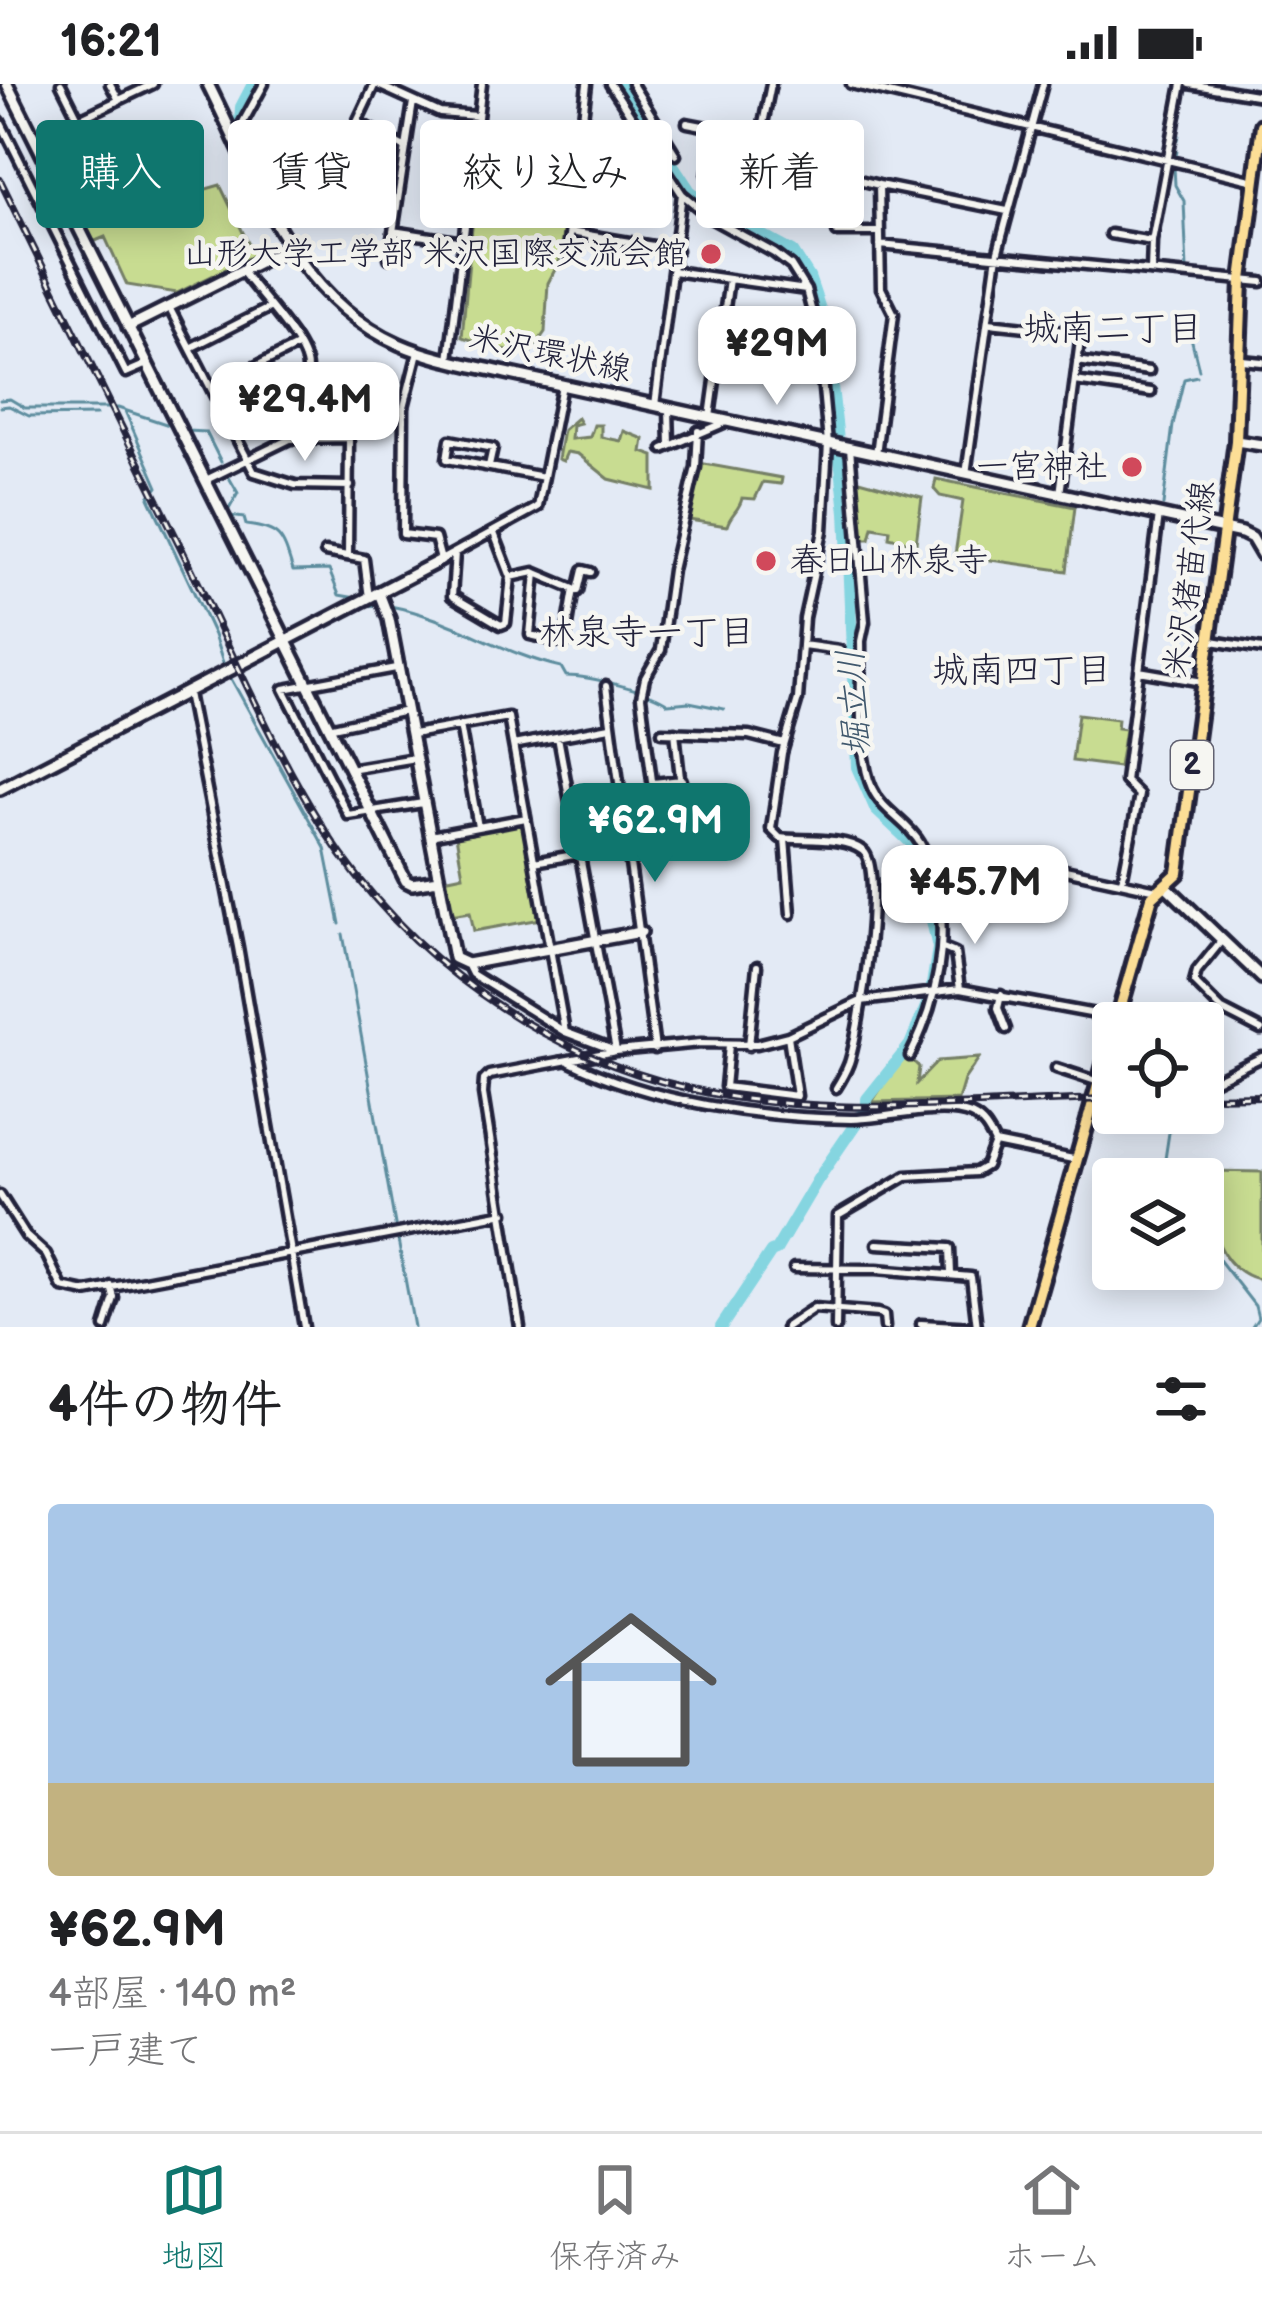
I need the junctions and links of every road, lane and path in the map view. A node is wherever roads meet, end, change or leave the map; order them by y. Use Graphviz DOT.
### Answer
graph roads {
  1 [pos="7,84"];
  2 [pos="61,84"];
  3 [pos="110,84"];
  4 [pos="153,84"];
  5 [pos="208,84"];
  6 [pos="264,84"];
  7 [pos="375,84"];
  8 [pos="482,84"];
  9 [pos="586,84"];
  10 [pos="610,84"];
  11 [pos="632,84"];
  12 [pos="771,84"];
  13 [pos="851,84"];
  14 [pos="1043,84"];
  15 [pos="1186,84"];
  16 [pos="1262,96"];
  17 [pos="118,100"];
  18 [pos="413,102"];
  19 [pos="477,116"];
  20 [pos="78,119"];
  21 [pos="242,120"];
  22 [pos="763,120"];
  23 [pos="0,121"];
  24 [pos="228,123"];
  25 [pos="687,123"];
  26 [pos="696,125"];
  27 [pos="1262,125"];
  28 [pos="1029,128"];
  29 [pos="35,140"];
  30 [pos="406,148"];
  31 [pos="676,155"];
  32 [pos="1169,161"];
  33 [pos="864,181"];
  34 [pos="1255,181"];
  35 [pos="879,185"];
  36 [pos="682,194"];
  37 [pos="1007,211"];
  38 [pos="280,228"];
  39 [pos="393,231"];
  40 [pos="570,232"];
  41 [pos="837,232"];
  42 [pos="880,232"];
  43 [pos="1110,234"];
  44 [pos="1152,241"];
  45 [pos="463,242"];
  46 [pos="880,245"];
  47 [pos="290,248"];
  48 [pos="676,250"];
  49 [pos="567,253"];
  50 [pos="997,255"];
  51 [pos="389,258"];
  52 [pos="242,271"];
  53 [pos="1151,271"];
  54 [pos="674,272"];
  55 [pos="729,279"];
  56 [pos="1242,280"];
  57 [pos="1262,282"];
  58 [pos="806,290"];
  59 [pos="169,307"];
  60 [pos="269,308"];
  61 [pos="988,323"];
  62 [pos="128,327"];
  63 [pos="297,346"];
  64 [pos="191,348"];
  65 [pos="418,351"];
  66 [pos="449,360"];
  67 [pos="1240,360"];
  68 [pos="1077,361"];
  69 [pos="1262,362"];
  70 [pos="147,364"];
  71 [pos="1149,371"];
  72 [pos="1075,381"];
  73 [pos="562,385"];
  74 [pos="212,388"];
  75 [pos="1151,392"];
  76 [pos="656,405"];
  77 [pos="669,409"];
  78 [pos="710,417"];
  79 [pos="730,421"];
  80 [pos="698,431"];
  81 [pos="298,437"];
  82 [pos="1236,441"];
  83 [pos="830,443"];
  84 [pos="1262,445"];
  85 [pos="849,448"];
  86 [pos="876,454"];
  87 [pos="247,459"];
  88 [pos="489,466"];
  89 [pos="966,474"];
  90 [pos="544,477"];
  91 [pos="206,480"];
  92 [pos="350,486"];
  93 [pos="1060,494"];
  94 [pos="1159,515"];
  95 [pos="1225,530"];
  96 [pos="494,533"];
  97 [pos="325,552"];
  98 [pos="455,553"];
  99 [pos="1262,555"];
  100 [pos="348,556"];
  101 [pos="441,560"];
  102 [pos="591,572"];
  103 [pos="536,573"];
  104 [pos="511,577"];
  105 [pos="574,590"];
  106 [pos="374,595"];
  107 [pos="284,640"];
  108 [pos="1208,640"];
  109 [pos="802,645"];
  110 [pos="1262,649"];
  111 [pos="839,650"];
  112 [pos="398,667"];
  113 [pos="1139,671"];
  114 [pos="1203,682"];
  115 [pos="307,685"];
  116 [pos="606,686"];
  117 [pos="187,690"];
  118 [pos="406,711"];
  119 [pos="460,725"];
  120 [pos="610,727"];
  121 [pos="328,728"];
  122 [pos="675,731"];
  123 [pos="662,732"];
  124 [pos="411,735"];
  125 [pos="559,737"];
  126 [pos="784,744"];
  127 [pos="513,745"];
  128 [pos="415,758"];
  129 [pos="349,770"];
  130 [pos="682,779"];
  131 [pos="653,783"];
  132 [pos="0,789"];
  133 [pos="423,803"];
  134 [pos="371,812"];
  135 [pos="708,816"];
  136 [pos="526,818"];
  137 [pos="478,827"];
  138 [pos="430,836"];
  139 [pos="785,839"];
  140 [pos="628,844"];
  141 [pos="579,854"];
  142 [pos="534,862"];
  143 [pos="1033,863"];
  144 [pos="438,880"];
  145 [pos="1123,881"];
  146 [pos="1161,887"];
  147 [pos="791,914"];
  148 [pos="641,932"];
  149 [pos="596,940"];
  150 [pos="1222,940"];
  151 [pos="943,948"];
  152 [pos="550,949"];
  153 [pos="467,964"];
  154 [pos="758,966"];
  155 [pos="1262,978"];
  156 [pos="960,989"];
  157 [pos="935,992"];
  158 [pos="1001,995"];
  159 [pos="861,1001"];
  160 [pos="1121,1002"];
  161 [pos="1092,1016"];
  162 [pos="1006,1029"];
  163 [pos="1261,1030"];
  164 [pos="565,1032"];
  165 [pos="788,1036"];
  166 [pos="729,1045"];
  167 [pos="749,1046"];
  168 [pos="655,1049"];
  169 [pos="616,1051"];
  170 [pos="910,1056"];
  171 [pos="1262,1057"];
  172 [pos="567,1060"];
  173 [pos="1056,1068"];
  174 [pos="1224,1076"];
  175 [pos="1092,1083"];
  176 [pos="836,1088"];
  177 [pos="1092,1108"];
  178 [pos="994,1143"];
  179 [pos="1078,1160"];
  180 [pos="0,1196"];
  181 [pos="504,1213"];
  182 [pos="877,1244"];
  183 [pos="291,1252"];
  184 [pos="794,1268"];
  185 [pos="839,1268"];
  186 [pos="950,1274"];
  187 [pos="111,1286"];
  188 [pos="837,1309"];
  189 [pos="921,1324"];
  190 [pos="105,1327"];
  191 [pos="304,1327"];
  192 [pos="520,1327"];
  193 [pos="786,1327"];
  194 [pos="836,1327"];
  195 [pos="885,1327"];
  196 [pos="976,1327"];
  197 [pos="1029,1327"];
  1 -- 29 [label="street"];
  2 -- 20 [label="street"];
  3 -- 17 [label="street"];
  4 -- 17 [label="street"];
  5 -- 24 [label="street, 米沢環状線"];
  6 -- 21 [label="street"];
  7 -- 18 [label="street"];
  7 -- 30 [label="street"];
  8 -- 19 [label="street"];
  9 -- 40 [label="street"];
  10 -- 36 [label="street"];
  11 -- 31 [label="street"];
  12 -- 22 [label="street"];
  13 -- 28 [label="street"];
  14 -- 28 [label="street"];
  15 -- 16 [label="street"];
  15 -- 32 [label="street"];
  17 -- 20 [label="street"];
  18 -- 19 [label="street"];
  18 -- 30 [label="street"];
  19 -- 45 [label="street"];
  20 -- 29 [label="street"];
  23 -- 70 [label="street"];
  25 -- 26 [label="street"];
  27 -- 34 [label="main road, 米沢猪苗代線 / 2"];
  28 -- 32 [label="street"];
  28 -- 37 [label="street"];
  29 -- 62 [label="street"];
  30 -- 39 [label="street"];
  32 -- 34 [label="street"];
  32 -- 44 [label="street"];
  33 -- 35 [label="street"];
  34 -- 56 [label="main road, 米沢猪苗代線 / 2"];
  35 -- 37 [label="street"];
  35 -- 42 [label="street"];
  36 -- 48 [label="street"];
  36 -- 58 [label="street"];
  37 -- 50 [label="street"];
  38 -- 47 [label="street, 米沢環状線"];
  39 -- 45 [label="street"];
  39 -- 51 [label="street"];
  40 -- 48 [label="street"];
  40 -- 49 [label="street"];
  41 -- 42 [label="street"];
  42 -- 46 [label="street"];
  43 -- 44 [label="street"];
  44 -- 53 [label="street"];
  45 -- 66 [label="street"];
  46 -- 50 [label="street"];
  46 -- 86 [label="street"];
  47 -- 52 [label="street"];
  47 -- 65 [label="street, 米沢環状線"];
  48 -- 54 [label="street"];
  50 -- 53 [label="street"];
  50 -- 61 [label="street"];
  52 -- 59 [label="street"];
  52 -- 60 [label="street"];
  53 -- 56 [label="street"];
  54 -- 55 [label="street"];
  54 -- 76 [label="street"];
  55 -- 58 [label="street"];
  55 -- 78 [label="street"];
  56 -- 57 [label="street"];
  56 -- 67 [label="main road, 米沢猪苗代線 / 2"];
  58 -- 83 [label="street"];
  59 -- 62 [label="street"];
  59 -- 64 [label="street"];
  60 -- 63 [label="street"];
  60 -- 64 [label="street"];
  61 -- 68 [label="street"];
  61 -- 89 [label="street"];
  62 -- 70 [label="street"];
  63 -- 74 [label="street"];
  63 -- 81 [label="street"];
  64 -- 74 [label="street"];
  65 -- 66 [label="street, 米沢環状線"];
  65 -- 101 [label="street"];
  66 -- 73 [label="street, 米沢環状線"];
  67 -- 69 [label="street"];
  67 -- 82 [label="main road, 米沢猪苗代線 / 2"];
  68 -- 71 [label="street"];
  68 -- 72 [label="street"];
  70 -- 91 [label="street"];
  72 -- 75 [label="street"];
  72 -- 93 [label="street"];
  73 -- 76 [label="street, 米沢環状線"];
  73 -- 90 [label="street"];
  74 -- 87 [label="street"];
  76 -- 77 [label="street, 米沢環状線"];
  77 -- 78 [label="street, 米沢環状線"];
  77 -- 80 [label="street"];
  78 -- 79 [label="street, 米沢環状線"];
  79 -- 80 [label="street"];
  79 -- 83 [label="street, 米沢環状線"];
  80 -- 131 [label="street"];
  81 -- 87 [label="street"];
  81 -- 92 [label="street"];
  82 -- 84 [label="street"];
  82 -- 95 [label="main road, 米沢猪苗代線 / 2"];
  83 -- 85 [label="street, 米沢環状線"];
  83 -- 109 [label="street"];
  85 -- 86 [label="street, 米沢環状線"];
  85 -- 151 [label="street"];
  86 -- 89 [label="street, 米沢環状線"];
  87 -- 91 [label="street"];
  87 -- 92 [label="street"];
  88 -- 88 [label="street"];
  88 -- 90 [label="street"];
  89 -- 93 [label="street, 米沢環状線"];
  90 -- 96 [label="street"];
  91 -- 107 [label="street"];
  92 -- 100 [label="street"];
  93 -- 94 [label="street, 米沢環状線"];
  94 -- 95 [label="street, 米沢環状線"];
  94 -- 113 [label="street"];
  95 -- 99 [label="street"];
  95 -- 108 [label="main road, 米沢猪苗代線 / 2"];
  96 -- 98 [label="street"];
  96 -- 104 [label="street"];
  97 -- 100 [label="street"];
  98 -- 101 [label="street"];
  98 -- 104 [label="street"];
  100 -- 106 [label="street"];
  101 -- 106 [label="street"];
  102 -- 105 [label="street"];
  103 -- 104 [label="street"];
  103 -- 105 [label="street"];
  103 -- 105 [label="street"];
  106 -- 107 [label="street"];
  106 -- 112 [label="street"];
  107 -- 115 [label="street"];
  107 -- 117 [label="street"];
  108 -- 110 [label="street"];
  108 -- 114 [label="main road, 米沢猪苗代線 / 2"];
  109 -- 111 [label="street"];
  109 -- 126 [label="street"];
  112 -- 115 [label="street"];
  112 -- 118 [label="street"];
  113 -- 114 [label="street"];
  113 -- 145 [label="street"];
  114 -- 146 [label="main road, 米沢猪苗代線 / 2"];
  115 -- 121 [label="street"];
  115 -- 134 [label="street"];
  116 -- 120 [label="street"];
  117 -- 132 [label="street"];
  117 -- 183 [label="street"];
  118 -- 121 [label="street"];
  118 -- 124 [label="street"];
  119 -- 124 [label="street"];
  119 -- 127 [label="street"];
  119 -- 137 [label="street"];
  120 -- 125 [label="street"];
  120 -- 140 [label="street"];
  121 -- 129 [label="street"];
  122 -- 123 [label="street"];
  122 -- 126 [label="street"];
  122 -- 130 [label="street"];
  124 -- 128 [label="street"];
  125 -- 127 [label="street"];
  125 -- 141 [label="street"];
  126 -- 139 [label="street"];
  127 -- 136 [label="street"];
  128 -- 129 [label="street"];
  128 -- 133 [label="street"];
  129 -- 134 [label="street"];
  130 -- 131 [label="street"];
  130 -- 135 [label="street"];
  131 -- 140 [label="street"];
  133 -- 134 [label="street"];
  133 -- 138 [label="street"];
  134 -- 144 [label="street"];
  136 -- 137 [label="street"];
  136 -- 142 [label="street"];
  137 -- 138 [label="street"];
  138 -- 144 [label="street"];
  139 -- 147 [label="street"];
  139 -- 159 [label="street"];
  140 -- 141 [label="street"];
  140 -- 148 [label="street"];
  141 -- 142 [label="street"];
  141 -- 149 [label="street"];
  142 -- 152 [label="street"];
  143 -- 145 [label="street"];
  144 -- 153 [label="street"];
  145 -- 146 [label="street"];
  146 -- 150 [label="street"];
  146 -- 160 [label="main road, 米沢猪苗代線 / 2"];
  148 -- 149 [label="street"];
  148 -- 168 [label="street"];
  149 -- 152 [label="street"];
  149 -- 169 [label="street"];
  150 -- 155 [label="street"];
  150 -- 163 [label="street"];
  151 -- 156 [label="street"];
  151 -- 157 [label="street"];
  152 -- 153 [label="street"];
  152 -- 164 [label="street"];
  153 -- 164 [label="street"];
  154 -- 167 [label="street"];
  156 -- 157 [label="street"];
  156 -- 158 [label="street"];
  157 -- 159 [label="street"];
  157 -- 170 [label="street"];
  158 -- 161 [label="street"];
  158 -- 162 [label="street"];
  159 -- 165 [label="street"];
  159 -- 176 [label="street"];
  164 -- 169 [label="street"];
  165 -- 166 [label="street"];
  165 -- 167 [label="street"];
  166 -- 167 [label="street"];
  166 -- 168 [label="street"];
  168 -- 169 [label="street"];
  169 -- 172 [label="street"];
  171 -- 174 [label="street"];
  172 -- 178 [label="street"];
  172 -- 181 [label="street"];
  173 -- 175 [label="street"];
  177 -- 179 [label="main road"];
  178 -- 179 [label="street"];
  178 -- 185 [label="street"];
  179 -- 197 [label="main road"];
  180 -- 187 [label="street"];
  181 -- 183 [label="street"];
  181 -- 192 [label="street"];
  182 -- 186 [label="street"];
  183 -- 187 [label="street"];
  183 -- 191 [label="street"];
  184 -- 185 [label="street"];
  185 -- 186 [label="street"];
  185 -- 188 [label="street"];
  186 -- 196 [label="street"];
  187 -- 190 [label="street"];
  188 -- 193 [label="street"];
  188 -- 194 [label="street"];
  188 -- 195 [label="street"];
  189 -- 196 [label="street"];
}
